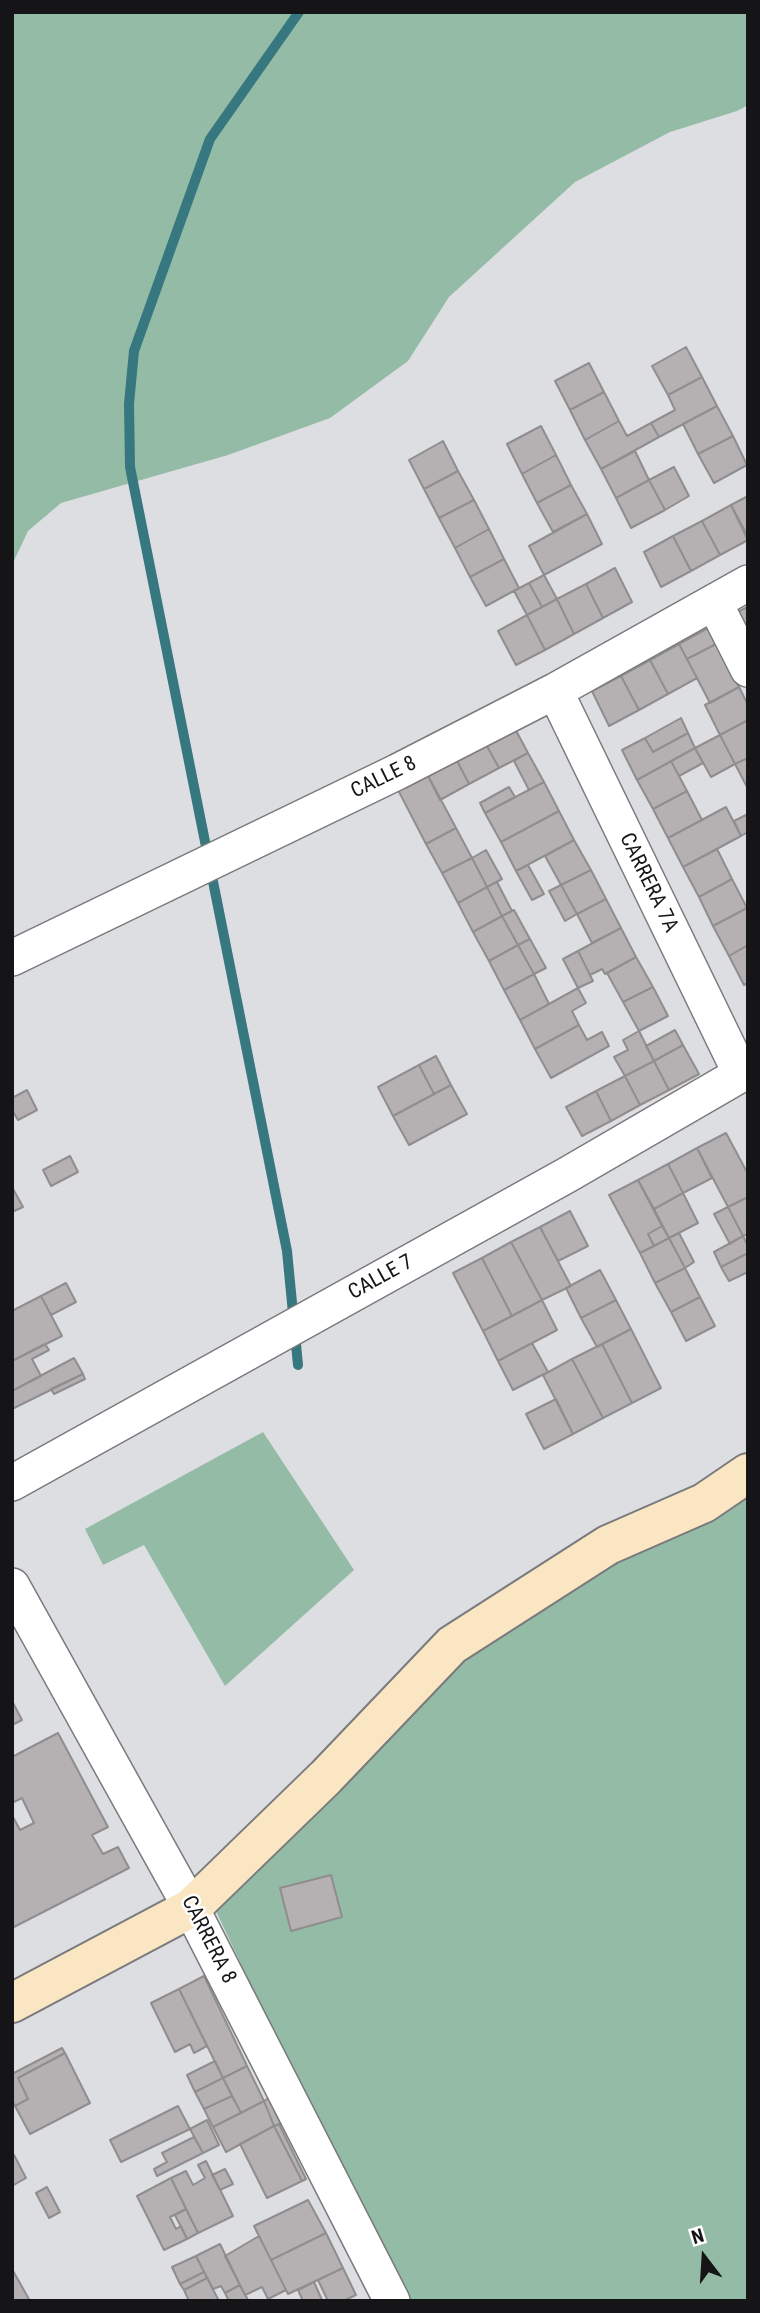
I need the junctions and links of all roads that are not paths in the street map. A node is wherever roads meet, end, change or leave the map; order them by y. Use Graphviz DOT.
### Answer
graph roads {
  1 [pos="748,583"];
  2 [pos="714,602"];
  3 [pos="748,669"];
  4 [pos="555,691"];
  5 [pos="12,958"];
  6 [pos="744,1072"];
  7 [pos="748,1473"];
  8 [pos="12,1483"];
  9 [pos="12,1586"];
  10 [pos="191,1908"];
  11 [pos="12,2003"];
  12 [pos="392,2301"];
  1 -- 2 [label="street, CALLE 8"];
  2 -- 3 [label="street"];
  2 -- 4 [label="street, CALLE 8"];
  4 -- 5 [label="street, CALLE 8"];
  4 -- 6 [label="street, CARRERA 7A"];
  6 -- 8 [label="street, CALLE 7"];
  7 -- 10 [label="main road"];
  9 -- 10 [label="street, CARRERA 8"];
  10 -- 11 [label="main road"];
  10 -- 12 [label="street, CARRERA 8"];
}
